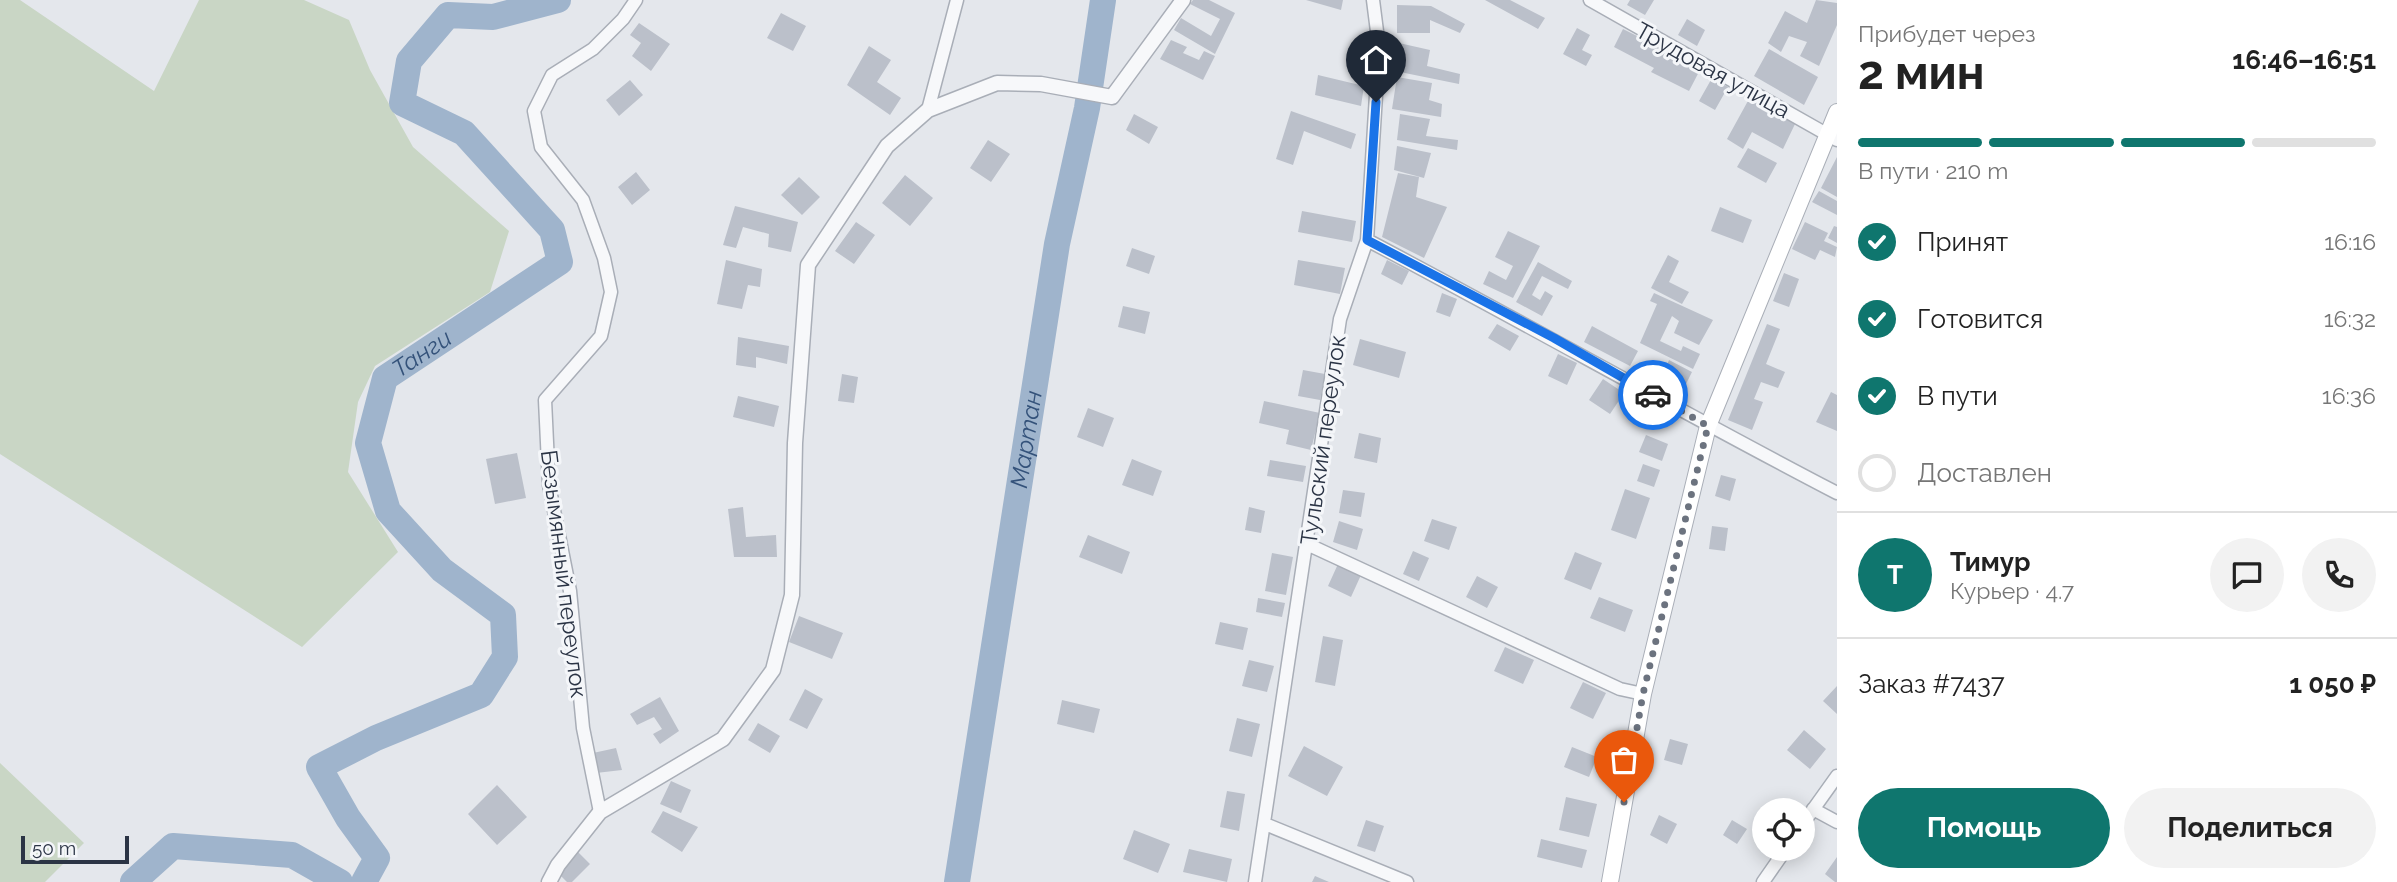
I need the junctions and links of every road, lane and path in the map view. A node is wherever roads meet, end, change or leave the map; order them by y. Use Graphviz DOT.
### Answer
graph roads {
  1 [pos="636,0"];
  2 [pos="957,0"];
  3 [pos="1183,0"];
  4 [pos="1373,0"];
  5 [pos="1590,0"];
  6 [pos="928,110"];
  7 [pos="1837,112"];
  8 [pos="1833,137"];
  9 [pos="1367,240"];
  10 [pos="1708,426"];
  11 [pos="1837,493"];
  12 [pos="1309,545"];
  13 [pos="1643,694"];
  14 [pos="1837,776"];
  15 [pos="1815,806"];
  16 [pos="1815,810"];
  17 [pos="600,812"];
  18 [pos="1837,822"];
  19 [pos="1265,824"];
  20 [pos="1778,861"];
  21 [pos="549,882"];
  22 [pos="1255,882"];
  23 [pos="1407,882"];
  24 [pos="1610,882"];
  25 [pos="1763,882"];
  1 -- 17 [label="street, Безымянный переулок"];
  2 -- 6 [label="street"];
  3 -- 6 [label="street"];
  4 -- 9 [label="street, Тульский переулок"];
  5 -- 8 [label="street, Трудовая улица"];
  6 -- 17 [label="street"];
  7 -- 8 [label="main road"];
  8 -- 10 [label="main road"];
  9 -- 10 [label="street"];
  9 -- 12 [label="street, Тульский переулок"];
  10 -- 11 [label="street"];
  10 -- 13 [label="main road"];
  12 -- 13 [label="street"];
  12 -- 19 [label="street, Тульский переулок"];
  13 -- 24 [label="main road"];
  14 -- 15 [label="street"];
  16 -- 18 [label="street"];
  17 -- 21 [label="street"];
  19 -- 22 [label="street, Тульский переулок"];
  19 -- 23 [label="street"];
  20 -- 25 [label="street"];
}
